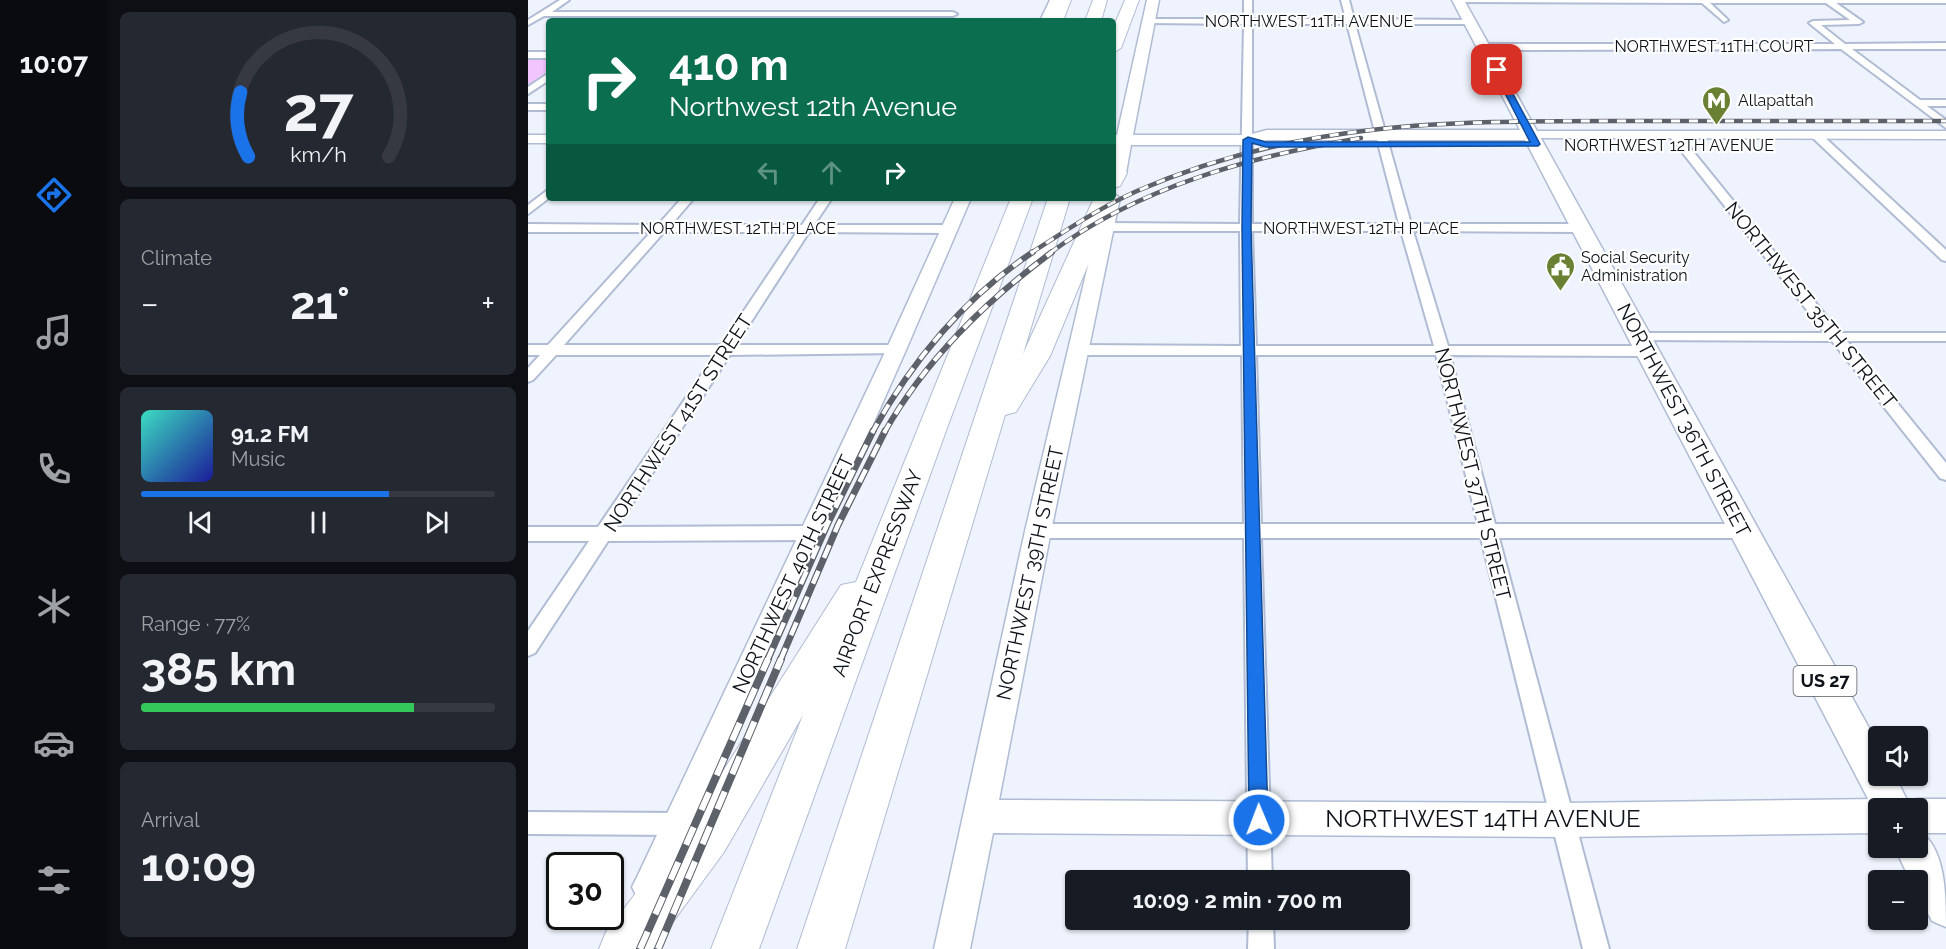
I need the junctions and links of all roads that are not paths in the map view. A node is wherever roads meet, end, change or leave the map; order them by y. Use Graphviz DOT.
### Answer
graph roads {
  1 [pos="565,0"];
  2 [pos="1056,0"];
  3 [pos="1064,0"];
  4 [pos="1073,0"];
  5 [pos="1088,0"];
  6 [pos="1100,0"];
  7 [pos="1113,0"];
  8 [pos="1132,0"];
  9 [pos="1153,0"];
  10 [pos="1248,0"];
  11 [pos="1344,0"];
  12 [pos="1458,0"];
  13 [pos="1703,0"];
  14 [pos="1583,1"];
  15 [pos="1828,1"];
  16 [pos="1946,1"];
  17 [pos="656,7"];
  18 [pos="759,7"];
  19 [pos="861,7"];
  20 [pos="542,14"];
  21 [pos="646,14"];
  22 [pos="751,14"];
  23 [pos="855,14"];
  24 [pos="953,14"];
  25 [pos="746,18"];
  26 [pos="1047,18"];
  27 [pos="1056,18"];
  28 [pos="1069,18"];
  29 [pos="1084,18"];
  30 [pos="1094,18"];
  31 [pos="1107,18"];
  32 [pos="1724,20"];
  33 [pos="1149,21"];
  34 [pos="1249,21"];
  35 [pos="1350,21"];
  36 [pos="1469,22"];
  37 [pos="528,23"];
  38 [pos="1116,40"];
  39 [pos="1483,46"];
  40 [pos="1841,46"];
  41 [pos="1946,46"];
  42 [pos="528,55"];
  43 [pos="546,55"];
  44 [pos="546,78"];
  45 [pos="528,91"];
  46 [pos="1918,103"];
  47 [pos="1946,103"];
  48 [pos="528,107"];
  49 [pos="546,107"];
  50 [pos="1946,124"];
  51 [pos="1946,135"];
  52 [pos="528,139"];
  53 [pos="546,139"];
  54 [pos="1119,140"];
  55 [pos="1248,140"];
  56 [pos="1382,140"];
  57 [pos="1533,140"];
  58 [pos="1679,141"];
  59 [pos="1822,141"];
  60 [pos="1946,145"];
  61 [pos="1116,168"];
  62 [pos="546,195"];
  63 [pos="685,201"];
  64 [pos="824,201"];
  65 [pos="962,201"];
  66 [pos="1021,201"];
  67 [pos="1058,201"];
  68 [pos="1104,201"];
  69 [pos="1112,201"];
  70 [pos="528,211"];
  71 [pos="1107,227"];
  72 [pos="1408,227"];
  73 [pos="528,228"];
  74 [pos="660,228"];
  75 [pos="806,228"];
  76 [pos="1246,228"];
  77 [pos="1580,228"];
  78 [pos="948,229"];
  79 [pos="1946,257"];
  80 [pos="1836,337"];
  81 [pos="1946,337"];
  82 [pos="1643,344"];
  83 [pos="528,350"];
  84 [pos="552,350"];
  85 [pos="726,350"];
  86 [pos="896,350"];
  87 [pos="1077,350"];
  88 [pos="1251,350"];
  89 [pos="1442,351"];
  90 [pos="528,377"];
  91 [pos="986,433"];
  92 [pos="1946,474"];
  93 [pos="908,491"];
  94 [pos="1038,531"];
  95 [pos="1488,531"];
  96 [pos="1744,531"];
  97 [pos="1254,532"];
  98 [pos="812,533"];
  99 [pos="528,534"];
  100 [pos="605,534"];
  101 [pos="528,647"];
  102 [pos="1888,798"];
  103 [pos="980,816"];
  104 [pos="1868,816"];
  105 [pos="1928,816"];
  106 [pos="1946,816"];
  107 [pos="1259,820"];
  108 [pos="1562,820"];
  109 [pos="528,823"];
  110 [pos="679,824"];
  111 [pos="1919,858"];
  112 [pos="1260,870"];
  113 [pos="1946,907"];
  114 [pos="1261,930"];
  115 [pos="622,949"];
  116 [pos="735,949"];
  117 [pos="821,949"];
  118 [pos="952,949"];
  119 [pos="1262,949"];
  120 [pos="1596,949"];
  1 -- 20 [label="street"];
  2 -- 26 [label="main road"];
  3 -- 27 [label="highway"];
  4 -- 28 [label="highway"];
  5 -- 29 [label="highway"];
  6 -- 30 [label="highway"];
  7 -- 31 [label="highway"];
  8 -- 38 [label="highway"];
  9 -- 33 [label="main road, NORTHWEST 39TH STREET"];
  10 -- 34 [label="street"];
  11 -- 35 [label="street, NORTHWEST 37TH STREET"];
  12 -- 14 [label="street"];
  12 -- 36 [label="main road, NORTHWEST 36TH STREET / US 27"];
  13 -- 14 [label="street"];
  13 -- 15 [label="street"];
  13 -- 32 [label="street"];
  15 -- 16 [label="street"];
  15 -- 40 [label="street"];
  17 -- 21 [label="street"];
  18 -- 22 [label="street"];
  19 -- 23 [label="street"];
  20 -- 21 [label="street"];
  20 -- 37 [label="street"];
  21 -- 22 [label="street"];
  22 -- 23 [label="street"];
  22 -- 25 [label="street"];
  23 -- 24 [label="street"];
  33 -- 34 [label="street, NORTHWEST 11TH AVENUE"];
  33 -- 54 [label="main road, NORTHWEST 39TH STREET"];
  34 -- 35 [label="street, NORTHWEST 11TH AVENUE"];
  34 -- 55 [label="street"];
  35 -- 36 [label="street, NORTHWEST 11TH AVENUE"];
  35 -- 56 [label="street, NORTHWEST 37TH STREET"];
  36 -- 39 [label="main road, NORTHWEST 36TH STREET / US 27"];
  39 -- 40 [label="street, NORTHWEST 11TH COURT"];
  39 -- 57 [label="main road, NORTHWEST 36TH STREET / US 27"];
  40 -- 41 [label="street, NORTHWEST 11TH COURT"];
  40 -- 46 [label="street"];
  42 -- 43 [label="street"];
  44 -- 45 [label="street"];
  46 -- 47 [label="street"];
  46 -- 50 [label="street"];
  48 -- 49 [label="street"];
  51 -- 59 [label="main road, NORTHWEST 12TH AVENUE"];
  52 -- 53 [label="main road"];
  54 -- 55 [label="main road, NORTHWEST 12TH AVENUE"];
  54 -- 61 [label="main road, NORTHWEST 39TH STREET"];
  55 -- 56 [label="main road, NORTHWEST 12TH AVENUE"];
  55 -- 76 [label="street"];
  56 -- 57 [label="main road, NORTHWEST 12TH AVENUE"];
  56 -- 72 [label="street, NORTHWEST 37TH STREET"];
  57 -- 58 [label="main road, NORTHWEST 12TH AVENUE"];
  57 -- 77 [label="main road, NORTHWEST 36TH STREET / US 27"];
  58 -- 59 [label="main road, NORTHWEST 12TH AVENUE"];
  58 -- 80 [label="street, NORTHWEST 35TH STREET"];
  59 -- 60 [label="main road, NORTHWEST 12TH AVENUE"];
  59 -- 79 [label="street"];
  62 -- 70 [label="street"];
  63 -- 74 [label="street"];
  64 -- 75 [label="street, NORTHWEST 41ST STREET"];
  65 -- 78 [label="main road, NORTHWEST 40TH STREET"];
  66 -- 93 [label="highway, AIRPORT EXPRESSWAY"];
  67 -- 91 [label="highway"];
  68 -- 91 [label="highway"];
  69 -- 71 [label="main road, NORTHWEST 39TH STREET"];
  71 -- 76 [label="street, NORTHWEST 12TH PLACE"];
  71 -- 87 [label="main road, NORTHWEST 39TH STREET"];
  72 -- 76 [label="street, NORTHWEST 12TH PLACE"];
  72 -- 77 [label="street, NORTHWEST 12TH PLACE"];
  72 -- 89 [label="street, NORTHWEST 37TH STREET"];
  73 -- 74 [label="street, NORTHWEST 12TH PLACE"];
  74 -- 75 [label="street, NORTHWEST 12TH PLACE"];
  74 -- 84 [label="street"];
  75 -- 78 [label="street, NORTHWEST 12TH PLACE"];
  75 -- 85 [label="street, NORTHWEST 41ST STREET"];
  76 -- 88 [label="street"];
  77 -- 82 [label="main road, NORTHWEST 36TH STREET / US 27"];
  78 -- 86 [label="main road, NORTHWEST 40TH STREET"];
  80 -- 81 [label="street"];
  80 -- 82 [label="street"];
  80 -- 92 [label="street, NORTHWEST 35TH STREET"];
  82 -- 89 [label="street"];
  82 -- 96 [label="main road, NORTHWEST 36TH STREET / US 27"];
  83 -- 84 [label="street"];
  84 -- 85 [label="street"];
  84 -- 90 [label="street"];
  85 -- 86 [label="street"];
  85 -- 100 [label="street, NORTHWEST 41ST STREET"];
  86 -- 98 [label="main road, NORTHWEST 40TH STREET"];
  87 -- 88 [label="street"];
  87 -- 94 [label="main road, NORTHWEST 39TH STREET"];
  88 -- 89 [label="street"];
  88 -- 97 [label="street"];
  89 -- 95 [label="street, NORTHWEST 37TH STREET"];
  91 -- 117 [label="highway"];
  93 -- 115 [label="highway"];
  93 -- 116 [label="highway, AIRPORT EXPRESSWAY"];
  94 -- 97 [label="street"];
  94 -- 103 [label="main road, NORTHWEST 39TH STREET"];
  95 -- 96 [label="street"];
  95 -- 97 [label="street"];
  95 -- 108 [label="street, NORTHWEST 37TH STREET"];
  96 -- 102 [label="main road, NORTHWEST 36TH STREET / US 27"];
  97 -- 107 [label="street"];
  98 -- 100 [label="street"];
  98 -- 110 [label="main road, NORTHWEST 40TH STREET"];
  99 -- 100 [label="street"];
  100 -- 101 [label="street, NORTHWEST 41ST STREET"];
  103 -- 107 [label="main road, NORTHWEST 14TH AVENUE"];
  103 -- 118 [label="main road, NORTHWEST 39TH STREET"];
  104 -- 108 [label="main road, NORTHWEST 14TH AVENUE"];
  105 -- 106 [label="main road"];
  107 -- 108 [label="main road, NORTHWEST 14TH AVENUE"];
  107 -- 112 [label="street"];
  108 -- 120 [label="street, NORTHWEST 37TH STREET"];
  109 -- 110 [label="street"];
  110 -- 115 [label="main road, NORTHWEST 40TH STREET"];
  111 -- 113 [label="main road"];
  114 -- 119 [label="street"];
}
